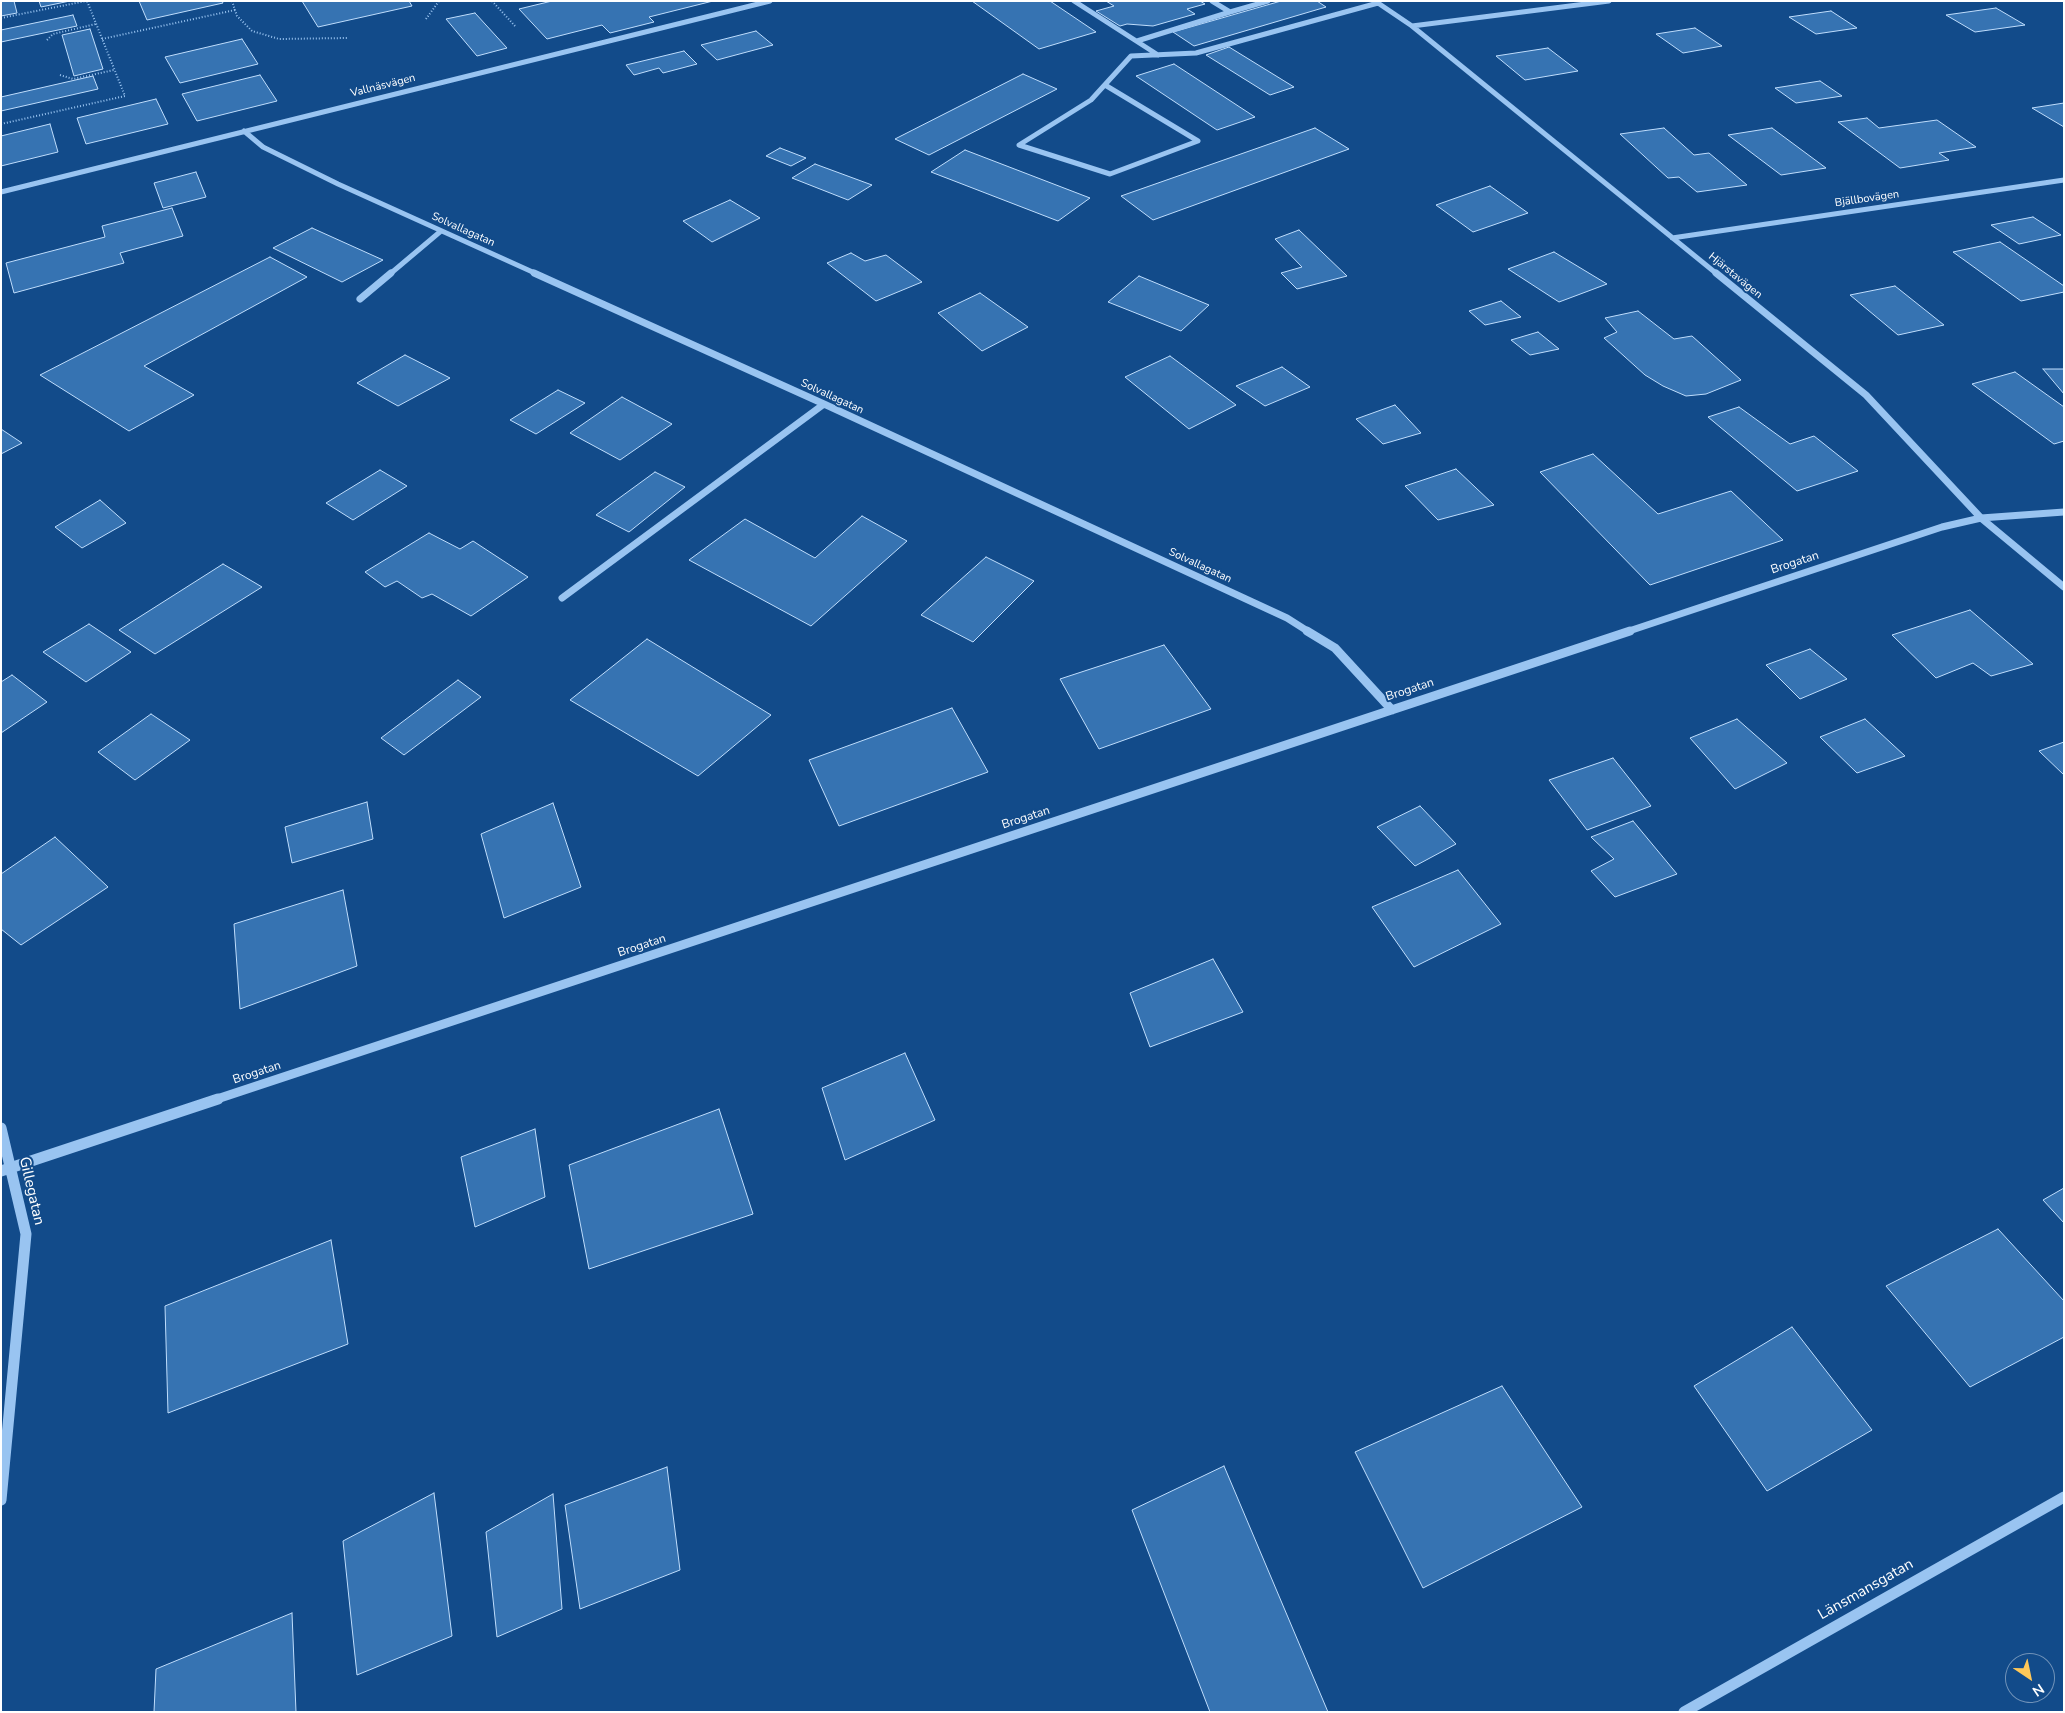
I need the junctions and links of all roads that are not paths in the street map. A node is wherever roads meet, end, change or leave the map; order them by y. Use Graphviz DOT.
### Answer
graph roads {
  1 [pos="770,1"];
  2 [pos="1074,1"];
  3 [pos="1212,1"];
  4 [pos="1268,1"];
  5 [pos="1609,1"];
  6 [pos="1376,2"];
  7 [pos="1230,12"];
  8 [pos="1412,26"];
  9 [pos="1137,41"];
  10 [pos="1158,55"];
  11 [pos="1105,85"];
  12 [pos="244,131"];
  13 [pos="2064,180"];
  14 [pos="1,192"];
  15 [pos="441,231"];
  16 [pos="1672,238"];
  17 [pos="360,299"];
  18 [pos="824,404"];
  19 [pos="2064,512"];
  20 [pos="1981,518"];
  21 [pos="2064,587"];
  22 [pos="562,598"];
  23 [pos="1392,710"];
  24 [pos="1,1128"];
  25 [pos="6,1170"];
  26 [pos="2064,1497"];
  27 [pos="1,1500"];
  28 [pos="1684,1712"];
  1 -- 12 [label="street, Vallnäsvägen"];
  2 -- 9 [label="street"];
  3 -- 7 [label="street"];
  4 -- 7 [label="street"];
  5 -- 8 [label="street"];
  6 -- 8 [label="street, Hjärstavägen"];
  6 -- 10 [label="street"];
  7 -- 9 [label="street"];
  8 -- 16 [label="street, Hjärstavägen"];
  9 -- 10 [label="street"];
  10 -- 11 [label="street"];
  11 -- 11 [label="street"];
  12 -- 14 [label="street, Vallnäsvägen"];
  12 -- 15 [label="street, Solvallagatan"];
  13 -- 16 [label="street, Bjällbovägen"];
  15 -- 17 [label="street"];
  15 -- 18 [label="street, Solvallagatan"];
  16 -- 20 [label="street, Hjärstavägen"];
  18 -- 22 [label="street"];
  18 -- 23 [label="street, Solvallagatan"];
  19 -- 20 [label="street, Brogatan"];
  20 -- 21 [label="street, Hjärstavägen"];
  20 -- 23 [label="street, Brogatan"];
  23 -- 25 [label="street, Brogatan"];
  24 -- 25 [label="street, Gillegatan"];
  25 -- 27 [label="street, Gillegatan"];
  26 -- 28 [label="street, Länsmansgatan"];
}
